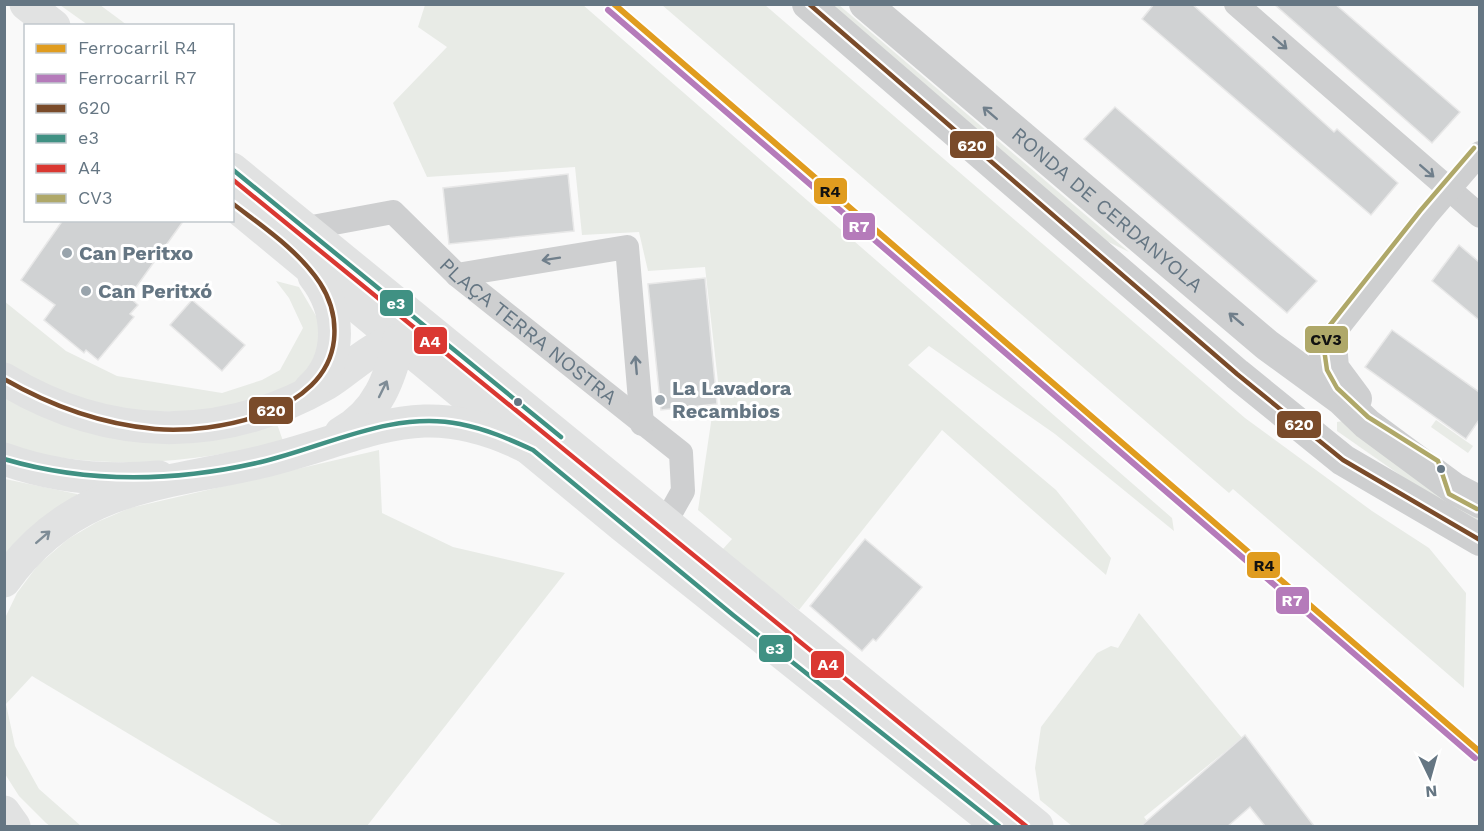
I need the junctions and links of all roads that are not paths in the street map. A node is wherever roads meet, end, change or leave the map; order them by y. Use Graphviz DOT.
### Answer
graph roads {
  1 [pos="26,4"];
  2 [pos="808,4"];
  3 [pos="865,4"];
  4 [pos="1236,4"];
  5 [pos="4,14"];
  6 [pos="51,24"];
  7 [pos="24,29"];
  8 [pos="1479,153"];
  9 [pos="234,171"];
  10 [pos="1449,189"];
  11 [pos="266,197"];
  12 [pos="234,205"];
  13 [pos="1479,216"];
  14 [pos="307,228"];
  15 [pos="1081,241"];
  16 [pos="302,260"];
  17 [pos="457,275"];
  18 [pos="399,340"];
  19 [pos="1314,356"];
  20 [pos="4,379"];
  21 [pos="509,396"];
  22 [pos="301,397"];
  23 [pos="642,424"];
  24 [pos="327,442"];
  25 [pos="533,450"];
  26 [pos="4,459"];
  27 [pos="191,474"];
  28 [pos="1467,496"];
  29 [pos="665,523"];
  30 [pos="1451,525"];
  31 [pos="1479,540"];
  32 [pos="4,581"];
  33 [pos="891,741"];
  34 [pos="981,779"];
  35 [pos="4,812"];
  36 [pos="14,826"];
  37 [pos="999,826"];
  38 [pos="1016,826"];
  39 [pos="1037,826"];
  1 -- 6 [label="main road"];
  2 -- 15 [label="street, RONDA DE CERDANYOLA"];
  19 -- 3 [label="street, RONDA DE CERDANYOLA, one-way"];
  4 -- 10 [label="street, one-way"];
  5 -- 7 [label="main road"];
  8 -- 10 [label="street"];
  9 -- 11 [label="main road"];
  10 -- 13 [label="street"];
  10 -- 19 [label="street"];
  11 -- 14 [label="main road"];
  11 -- 18 [label="main road"];
  12 -- 16 [label="main road"];
  14 -- 17 [label="street, PLAÇA TERRA NOSTRA"];
  14 -- 21 [label="main road"];
  15 -- 19 [label="street, RONDA DE CERDANYOLA"];
  15 -- 30 [label="street, RONDA DE CERDANYOLA"];
  16 -- 18 [label="main road"];
  16 -- 22 [label="main road"];
  17 -- 23 [label="street, PLAÇA TERRA NOSTRA"];
  23 -- 17 [label="street, one-way"];
  18 -- 21 [label="main road"];
  18 -- 22 [label="main road"];
  24 -- 18 [label="main road, one-way"];
  18 -- 25 [label="main road"];
  19 -- 28 [label="street"];
  19 -- 30 [label="street, RONDA DE CERDANYOLA"];
  20 -- 22 [label="main road"];
  21 -- 29 [label="main road"];
  23 -- 29 [label="street, PLAÇA TERRA NOSTRA"];
  24 -- 25 [label="main road"];
  24 -- 27 [label="main road"];
  25 -- 33 [label="main road"];
  26 -- 27 [label="main road"];
  32 -- 27 [label="main road, one-way"];
  29 -- 34 [label="main road"];
  30 -- 31 [label="street, RONDA DE CERDANYOLA"];
  33 -- 34 [label="main road"];
  33 -- 37 [label="main road"];
  34 -- 38 [label="main road"];
  34 -- 39 [label="main road"];
  35 -- 36 [label="main road"];
}
